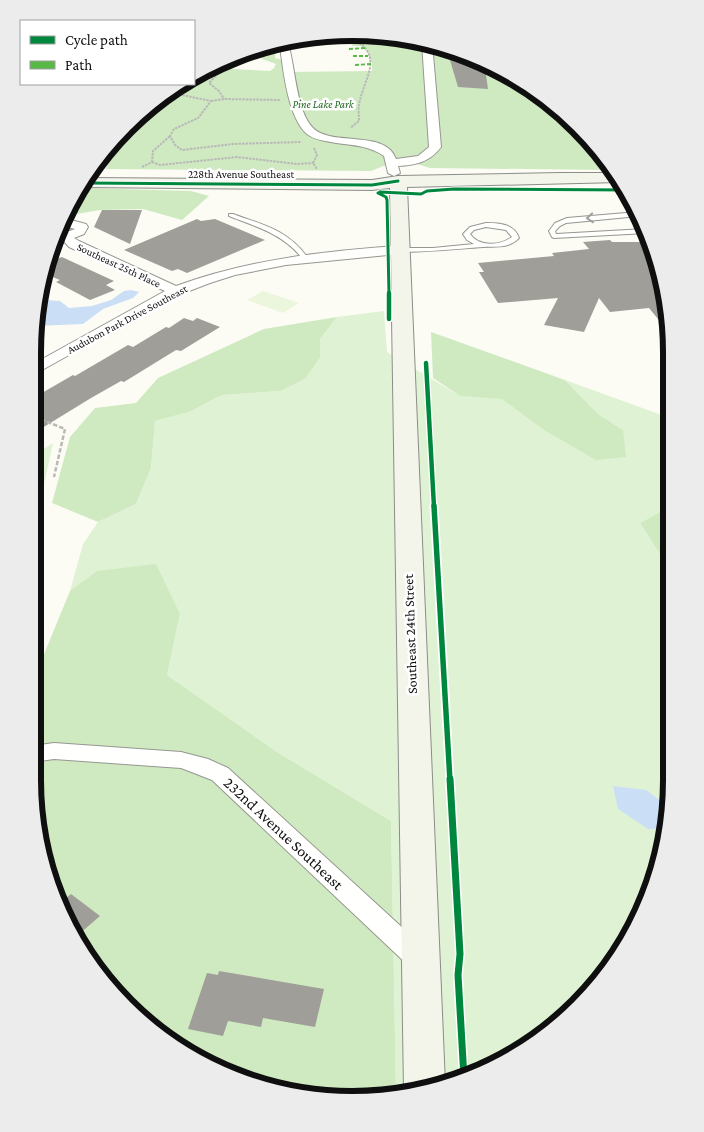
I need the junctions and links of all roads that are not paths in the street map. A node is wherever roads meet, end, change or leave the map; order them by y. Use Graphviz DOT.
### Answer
graph roads {
  1 [pos="285,49"];
  2 [pos="428,51"];
  3 [pos="395,172"];
  4 [pos="609,178"];
  5 [pos="93,179"];
  6 [pos="467,181"];
  7 [pos="614,185"];
  8 [pos="231,215"];
  9 [pos="631,215"];
  10 [pos="638,231"];
  11 [pos="64,236"];
  12 [pos="485,245"];
  13 [pos="398,250"];
  14 [pos="304,257"];
  15 [pos="176,291"];
  16 [pos="41,366"];
  17 [pos="41,753"];
  18 [pos="420,960"];
  19 [pos="424,1082"];
  1 -- 3 [label="street"];
  2 -- 3 [label="street"];
  3 -- 5 [label="street, 228th Avenue Southeast"];
  3 -- 6 [label="street, 228th Avenue Southeast"];
  3 -- 13 [label="street, Southeast 24th Street"];
  4 -- 6 [label="street, 228th Avenue Southeast"];
  6 -- 7 [label="street, 228th Avenue Southeast"];
  8 -- 14 [label="lane"];
  9 -- 10 [label="lane, one-way"];
  11 -- 15 [label="street, Southeast 25th Place"];
  12 -- 12 [label="lane"];
  12 -- 13 [label="lane"];
  13 -- 14 [label="street, Audubon Park Drive Southeast"];
  13 -- 18 [label="street, Southeast 24th Street"];
  14 -- 15 [label="street, Audubon Park Drive Southeast"];
  15 -- 16 [label="street, Audubon Park Drive Southeast"];
  17 -- 18 [label="street, 232nd Avenue Southeast"];
  18 -- 19 [label="street, Southeast 24th Street"];
}
